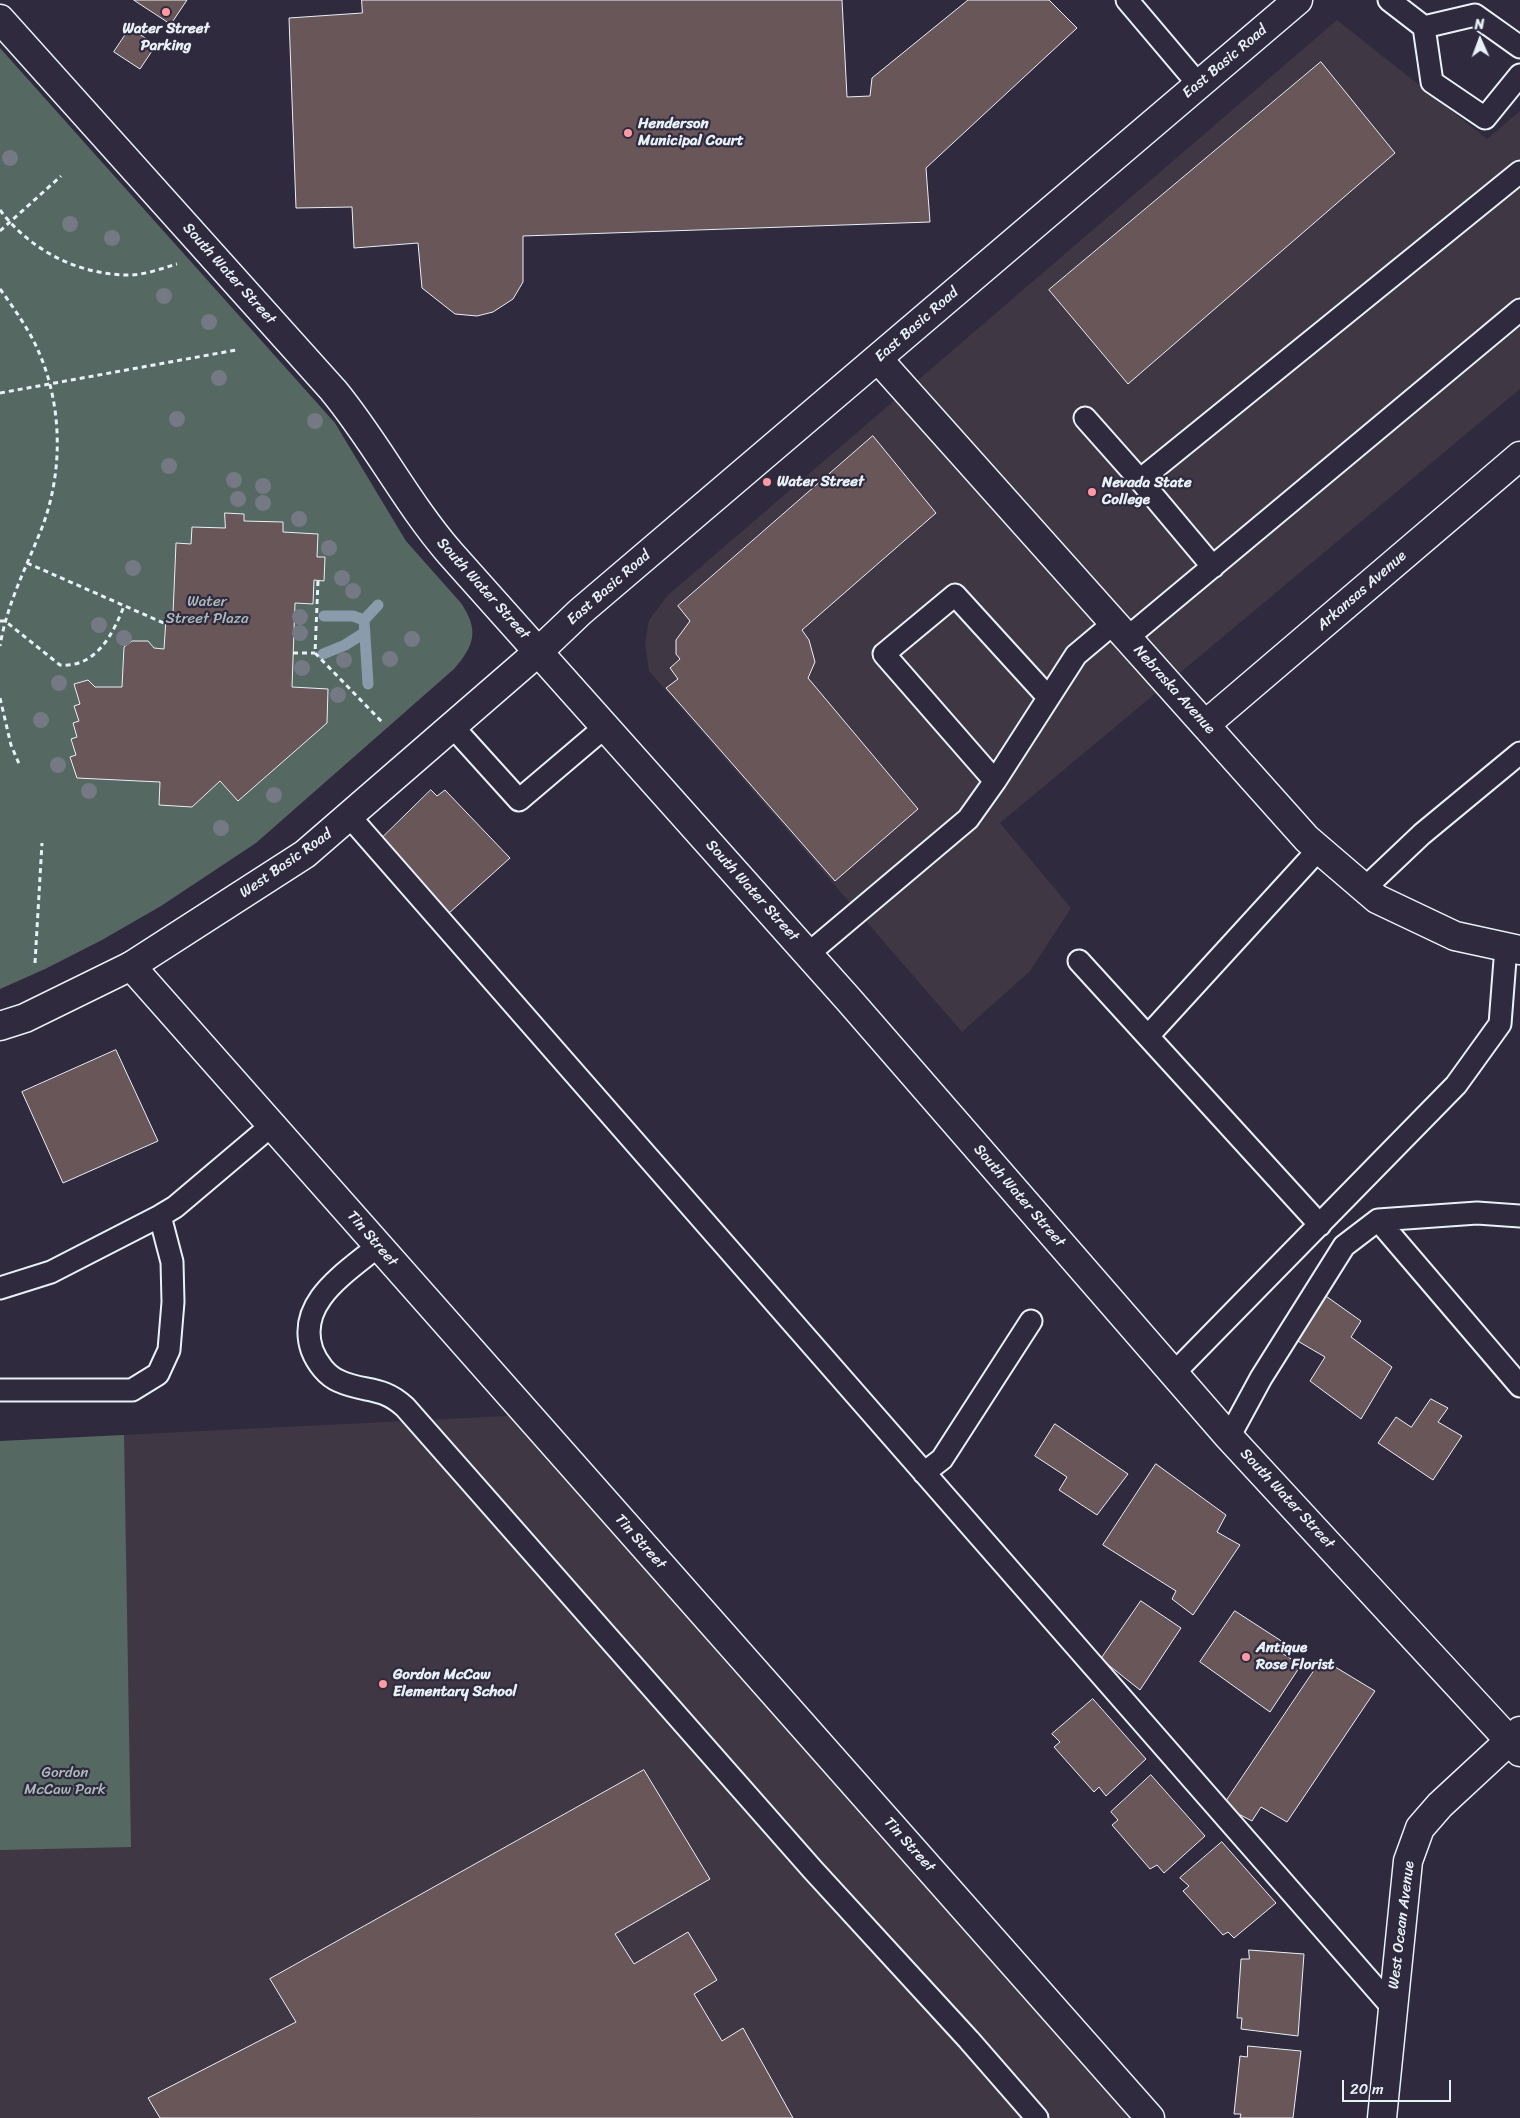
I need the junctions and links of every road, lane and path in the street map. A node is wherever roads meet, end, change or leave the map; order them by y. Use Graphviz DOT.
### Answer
graph roads {
  1 [pos="1127,0"];
  2 [pos="1298,0"];
  3 [pos="1389,0"];
  4 [pos="0,19"];
  5 [pos="1424,26"];
  6 [pos="1520,46"];
  7 [pos="1520,75"];
  8 [pos="1199,85"];
  9 [pos="1520,172"];
  10 [pos="61,176"];
  11 [pos="0,210"];
  12 [pos="9,222"];
  13 [pos="0,230"];
  14 [pos="177,264"];
  15 [pos="0,288"];
  16 [pos="1520,310"];
  17 [pos="236,350"];
  18 [pos="878,359"];
  19 [pos="49,384"];
  20 [pos="0,393"];
  21 [pos="1085,418"];
  22 [pos="1520,456"];
  23 [pos="1140,480"];
  24 [pos="27,563"];
  25 [pos="1213,566"];
  26 [pos="318,581"];
  27 [pos="124,606"];
  28 [pos="0,620"];
  29 [pos="5,621"];
  30 [pos="166,624"];
  31 [pos="1121,631"];
  32 [pos="0,646"];
  33 [pos="538,652"];
  34 [pos="293,653"];
  35 [pos="315,654"];
  36 [pos="1048,697"];
  37 [pos="0,698"];
  38 [pos="382,722"];
  39 [pos="1205,725"];
  40 [pos="453,727"];
  41 [pos="605,727"];
  42 [pos="1520,753"];
  43 [pos="20,766"];
  44 [pos="995,781"];
  45 [pos="350,817"];
  46 [pos="42,843"];
  47 [pos="1319,849"];
  48 [pos="1365,888"];
  49 [pos="1513,949"];
  50 [pos="808,954"];
  51 [pos="1079,961"];
  52 [pos="35,963"];
  53 [pos="130,966"];
  54 [pos="0,1026"];
  55 [pos="1148,1036"];
  56 [pos="272,1125"];
  57 [pos="160,1216"];
  58 [pos="1520,1216"];
  59 [pos="1378,1220"];
  60 [pos="1320,1225"];
  61 [pos="378,1246"];
  62 [pos="0,1288"];
  63 [pos="1031,1321"];
  64 [pos="1174,1373"];
  65 [pos="1520,1386"];
  66 [pos="0,1390"];
  67 [pos="1229,1436"];
  68 [pos="924,1473"];
  69 [pos="1517,1741"];
  70 [pos="1393,2008"];
  71 [pos="1037,2118"];
  72 [pos="1150,2118"];
  73 [pos="1382,2118"];
  1 -- 8 [label="lane"];
  2 -- 8 [label="street, East Basic Road"];
  3 -- 5 [label="lane"];
  4 -- 33 [label="street, South Water Street"];
  5 -- 6 [label="lane"];
  5 -- 7 [label="lane"];
  8 -- 18 [label="street, East Basic Road"];
  9 -- 23 [label="lane"];
  10 -- 12 [label="path"];
  11 -- 12 [label="path"];
  12 -- 13 [label="path"];
  12 -- 14 [label="path"];
  15 -- 19 [label="path"];
  16 -- 25 [label="lane"];
  17 -- 19 [label="path"];
  18 -- 31 [label="street, Nebraska Avenue"];
  18 -- 33 [label="street, East Basic Road"];
  19 -- 20 [label="path"];
  19 -- 24 [label="path"];
  21 -- 23 [label="lane"];
  22 -- 39 [label="street, Arkansas Avenue"];
  23 -- 25 [label="lane"];
  24 -- 27 [label="path"];
  24 -- 29 [label="path"];
  25 -- 31 [label="lane"];
  26 -- 35 [label="path"];
  27 -- 29 [label="path"];
  27 -- 30 [label="path"];
  28 -- 29 [label="path"];
  29 -- 32 [label="path"];
  31 -- 36 [label="lane"];
  31 -- 39 [label="street, Nebraska Avenue"];
  33 -- 40 [label="street, West Basic Road"];
  33 -- 41 [label="street, South Water Street"];
  34 -- 35 [label="path"];
  35 -- 38 [label="path"];
  36 -- 44 [label="lane"];
  36 -- 44 [label="lane"];
  37 -- 43 [label="path"];
  39 -- 47 [label="street, Nebraska Avenue"];
  40 -- 41 [label="lane"];
  40 -- 45 [label="street, West Basic Road"];
  41 -- 50 [label="street, South Water Street"];
  42 -- 48 [label="lane"];
  44 -- 50 [label="lane"];
  45 -- 53 [label="street, West Basic Road"];
  45 -- 68 [label="lane"];
  46 -- 52 [label="path"];
  47 -- 48 [label="street, Nebraska Avenue"];
  47 -- 55 [label="lane"];
  48 -- 49 [label="street, Nebraska Avenue"];
  49 -- 60 [label="lane"];
  50 -- 64 [label="street, South Water Street"];
  51 -- 55 [label="lane"];
  53 -- 54 [label="street, West Basic Road"];
  53 -- 56 [label="street, Tin Street"];
  55 -- 60 [label="lane"];
  56 -- 57 [label="lane"];
  56 -- 61 [label="street, Tin Street"];
  57 -- 62 [label="lane"];
  57 -- 66 [label="lane"];
  58 -- 59 [label="lane"];
  59 -- 65 [label="lane"];
  59 -- 67 [label="lane"];
  60 -- 64 [label="lane"];
  61 -- 71 [label="lane"];
  61 -- 72 [label="street, Tin Street"];
  63 -- 68 [label="lane"];
  64 -- 67 [label="street, South Water Street"];
  67 -- 69 [label="street, South Water Street"];
  68 -- 70 [label="lane"];
  69 -- 70 [label="street, West Ocean Avenue"];
  70 -- 73 [label="street, West Ocean Avenue"];
}
